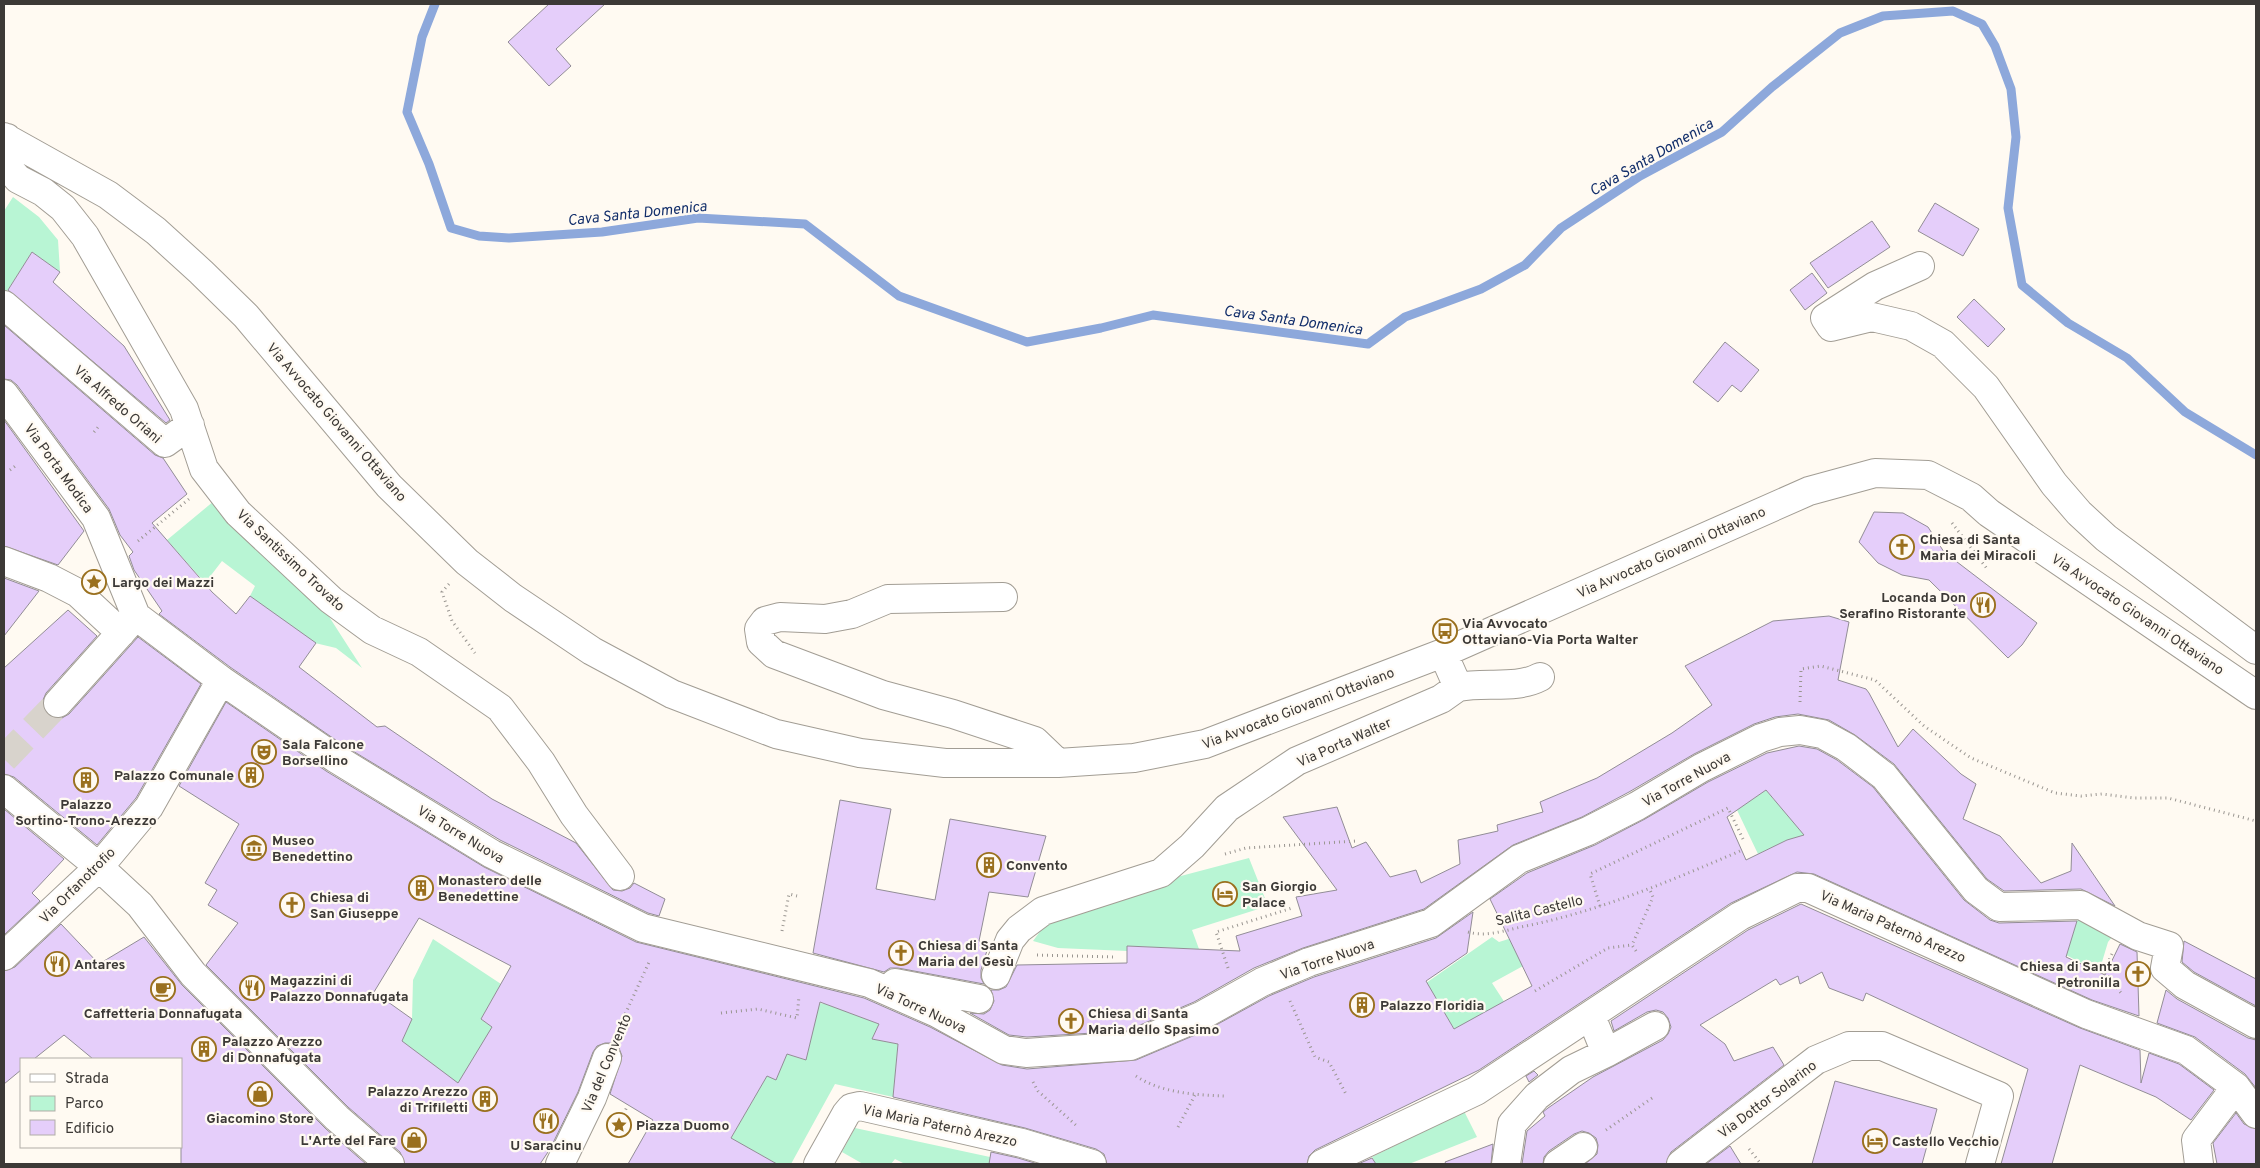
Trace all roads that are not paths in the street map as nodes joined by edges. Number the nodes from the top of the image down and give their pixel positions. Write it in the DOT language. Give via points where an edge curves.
graph roads {
  1 [pos="5,137"];
  2 [pos="1920,266"];
  3 [pos="4,305"];
  4 [pos="4,394"];
  5 [pos="190,425"];
  6 [pos="4,561"];
  7 [pos="1003,597"];
  8 [pos="129,624"];
  9 [pos="2256,650"];
  10 [pos="1443,653"];
  11 [pos="1540,677"];
  12 [pos="221,680"];
  13 [pos="1458,687"];
  14 [pos="2256,695"];
  15 [pos="58,703"];
  16 [pos="1058,763"];
  17 [pos="4,789"];
  18 [pos="99,867"];
  19 [pos="620,876"];
  20 [pos="4,956"];
  21 [pos="1000,963"];
  22 [pos="870,983"];
  23 [pos="979,999"];
  24 [pos="1591,1016"];
  25 [pos="2256,1024"];
  26 [pos="1655,1026"];
  27 [pos="1606,1054"];
  28 [pos="607,1058"];
  29 [pos="2236,1087"];
  30 [pos="2256,1114"];
  31 [pos="1583,1147"];
  32 [pos="390,1164"];
  33 [pos="560,1164"];
  34 [pos="818,1164"];
  35 [pos="1092,1164"];
  36 [pos="1322,1164"];
  37 [pos="1506,1164"];
  38 [pos="1558,1164"];
  39 [pos="1682,1164"];
  40 [pos="1980,1164"];
  41 [pos="2199,1164"];
  1 -- 5 [label="street, Via Santissimo Trovato" via="5,164 18,179 43,192 62,208 85,236 184,409"];
  1 -- 16 [label="street, Via Avvocato Giovanni Ottaviano" via="108,195 156,231 246,316 390,486 467,562 513,598 592,651 672,694 776,734 860,753 945,763"];
  2 -- 9 [label="street" via="1875,286 1825,318 1831,327 1872,317 1912,326 1943,344 1986,387 2054,484 2079,513 2106,538"];
  3 -- 5 [label="street, Via Alfredo Oriani" via="165,443"];
  4 -- 8 [label="street, Via Porta Modica" via="96,518"];
  5 -- 19 [label="street, Via Santissimo Trovato" via="204,469 238,513 275,549 331,600 372,630 419,652 500,708"];
  6 -- 8 [label="street, Via Torre Nuova" via="49,578"];
  7 -- 16 [label="street" via="888,599 852,614 765,621 759,630 761,642 774,654 883,694 1034,741"];
  8 -- 12 [label="street, Via Torre Nuova"];
  8 -- 15 [label="street"];
  10 -- 13 [label="street"];
  10 -- 14 [label="street, Via Avvocato Giovanni Ottaviano" via="1809,491 1875,473 1928,474 1971,497 1989,513"];
  10 -- 16 [label="street, Via Avvocato Giovanni Ottaviano" via="1205,744 1134,758"];
  11 -- 13 [label="street" via="1528,683"];
  12 -- 18 [label="street, Via Orfanotrofio" via="149,806"];
  12 -- 22 [label="street, Via Torre Nuova" via="335,758 492,854 643,928"];
  13 -- 21 [label="street, Via Porta Walter" via="1441,699 1297,761 1228,808 1161,873 1043,911 1019,929"];
  17 -- 18 [label="street"];
  18 -- 20 [label="street, Via Orfanotrofio"];
  18 -- 32 [label="street" via="140,905 194,974 337,1118"];
  22 -- 23 [label="street" via="889,982"];
  22 -- 25 [label="street, Via Torre Nuova" via="937,1013 1004,1050 1026,1053 1130,1046 1201,1016 1309,962 1431,923 1519,858 1597,827 1761,738 1800,730 1822,734 1846,747 1884,776 1976,890 1999,907 2081,905 2138,936 2169,946 2165,968 2186,985"];
  24 -- 27 [label="street"];
  24 -- 29 [label="street, Via Maria Paternò Arezzo" via="1740,916 1797,888 1808,888 2086,1014 2186,1050"];
  24 -- 36 [label="street, Via Maria Paternò Arezzo" via="1476,1091"];
  26 -- 27 [label="street"];
  27 -- 37 [label="street" via="1571,1070 1531,1103 1512,1124"];
  28 -- 33 [label="street, Via del Convento" via="592,1098"];
  29 -- 30 [label="street, Via Maria Paternò Arezzo"];
  29 -- 41 [label="street" via="2196,1140"];
  31 -- 38 [label="street"];
  34 -- 35 [label="street, Via Maria Paternò Arezzo" via="850,1108 860,1106 1022,1143"];
  39 -- 40 [label="street, Via Dottor Solarino" via="1816,1060 1849,1046 1882,1046 1999,1096"];
}
